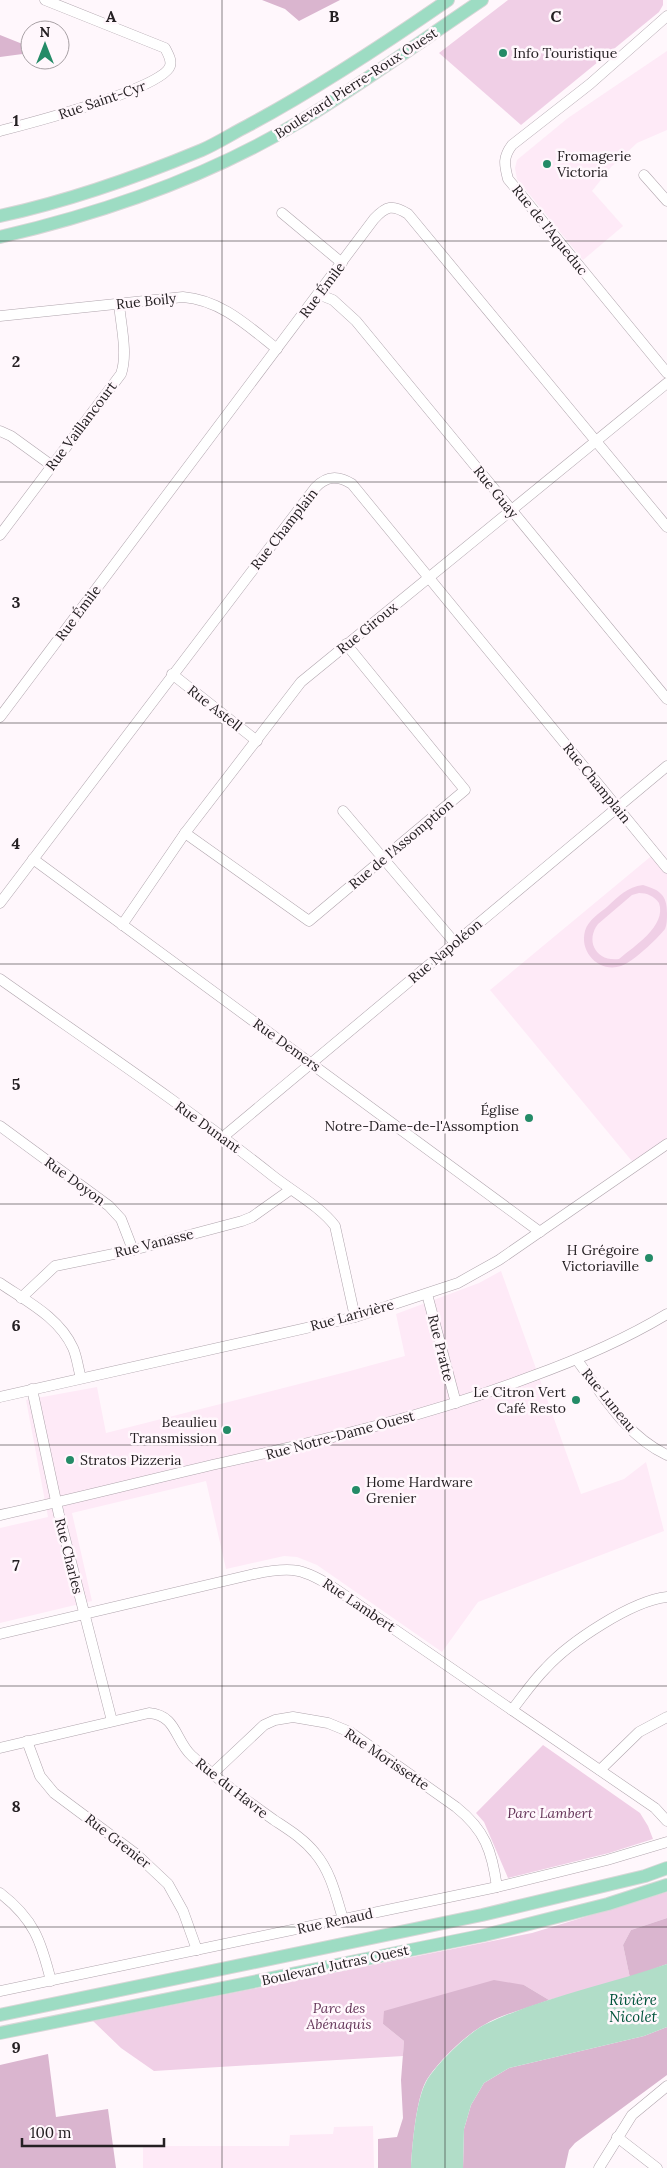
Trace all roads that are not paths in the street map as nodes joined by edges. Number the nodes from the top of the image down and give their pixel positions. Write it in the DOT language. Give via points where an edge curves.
graph roads {
  1 [pos="45,0"];
  2 [pos="448,0"];
  3 [pos="482,0"];
  4 [pos="667,16"];
  5 [pos="0,131"];
  6 [pos="644,176"];
  7 [pos="667,201"];
  8 [pos="282,213"];
  9 [pos="0,216"];
  10 [pos="0,237"];
  11 [pos="342,263"];
  12 [pos="318,294"];
  13 [pos="119,304"];
  14 [pos="0,316"];
  15 [pos="277,349"];
  16 [pos="667,373"];
  17 [pos="667,383"];
  18 [pos="0,431"];
  19 [pos="595,441"];
  20 [pos="51,465"];
  21 [pos="511,510"];
  22 [pos="667,527"];
  23 [pos="0,535"];
  24 [pos="429,578"];
  25 [pos="346,644"];
  26 [pos="172,674"];
  27 [pos="667,699"];
  28 [pos="0,717"];
  29 [pos="257,741"];
  30 [pos="667,766"];
  31 [pos="617,808"];
  32 [pos="343,811"];
  33 [pos="185,833"];
  34 [pos="384,858"];
  35 [pos="33,860"];
  36 [pos="667,868"];
  37 [pos="0,903"];
  38 [pos="122,924"];
  39 [pos="455,943"];
  40 [pos="0,979"];
  41 [pos="312,1063"];
  42 [pos="0,1126"];
  43 [pos="223,1137"];
  44 [pos="667,1144"];
  45 [pos="290,1190"];
  46 [pos="540,1232"];
  47 [pos="133,1250"];
  48 [pos="0,1283"];
  49 [pos="427,1294"];
  50 [pos="22,1298"];
  51 [pos="667,1314"];
  52 [pos="355,1317"];
  53 [pos="576,1360"];
  54 [pos="81,1378"];
  55 [pos="32,1390"];
  56 [pos="0,1397"];
  57 [pos="456,1403"];
  58 [pos="667,1455"];
  59 [pos="56,1501"];
  60 [pos="0,1515"];
  61 [pos="667,1598"];
  62 [pos="84,1614"];
  63 [pos="0,1634"];
  64 [pos="512,1710"];
  65 [pos="667,1717"];
  66 [pos="112,1722"];
  67 [pos="27,1742"];
  68 [pos="0,1748"];
  69 [pos="600,1770"];
  70 [pos="212,1774"];
  71 [pos="667,1821"];
  72 [pos="667,1842"];
  73 [pos="667,1868"];
  74 [pos="667,1885"];
  75 [pos="497,1886"];
  76 [pos="0,1893"];
  77 [pos="343,1919"];
  78 [pos="197,1950"];
  79 [pos="51,1982"];
  80 [pos="0,1991"];
  81 [pos="0,2015"];
  82 [pos="0,2033"];
  83 [pos="667,2086"];
  84 [pos="617,2137"];
  85 [pos="599,2168"];
  86 [pos="657,2168"];
  1 -- 5 [label="street, Rue Saint-Cyr" via="165,48 170,56 170,66 155,81 126,93"];
  2 -- 9 [label="main road, Boulevard Pierre-Roux Ouest" via="287,105 203,149 116,183 34,209"];
  3 -- 10 [label="main road, Boulevard Pierre-Roux Ouest" via="392,64 298,123 216,166 123,202"];
  4 -- 16 [label="street, Rue de l'Aqueduc" via="590,84 512,144 504,164 508,179"];
  6 -- 7 [label="street"];
  8 -- 11 [label="street"];
  11 -- 12 [label="street, Rue Émile"];
  11 -- 19 [label="street, Rue Émile" via="382,210 398,207 408,214"];
  12 -- 15 [label="street, Rue Émile"];
  12 -- 21 [label="street, Rue Guay" via="333,300 356,321"];
  13 -- 14 [label="street, Rue Boily"];
  13 -- 15 [label="street, Rue Boily" via="198,298 229,312"];
  13 -- 20 [label="street, Rue Vaillancourt" via="123,367"];
  15 -- 28 [label="street, Rue Émile"];
  17 -- 19 [label="street, Rue Giroux"];
  18 -- 20 [label="street"];
  19 -- 21 [label="street, Rue Giroux"];
  19 -- 22 [label="street, Rue Émile"];
  20 -- 23 [label="street, Rue Vaillancourt"];
  21 -- 24 [label="street, Rue Giroux"];
  21 -- 27 [label="street, Rue Guay"];
  24 -- 25 [label="street, Rue Giroux"];
  24 -- 26 [label="street, Rue Champlain" via="352,484 337,477 325,479"];
  24 -- 31 [label="street, Rue Champlain"];
  25 -- 29 [label="street, Rue Giroux" via="301,682"];
  25 -- 34 [label="street, Rue de l'Assomption" via="465,790"];
  26 -- 29 [label="street, Rue Astell"];
  26 -- 35 [label="street, Rue Champlain"];
  29 -- 33 [label="street, Rue Giroux"];
  30 -- 31 [label="street, Rue Napoléon"];
  31 -- 36 [label="street, Rue Champlain"];
  31 -- 39 [label="street, Rue Napoléon"];
  32 -- 34 [label="street"];
  33 -- 34 [label="street, Rue de l'Assomption" via="309,921"];
  33 -- 38 [label="street, Rue Giroux"];
  34 -- 39 [label="street"];
  35 -- 37 [label="street, Rue Champlain"];
  35 -- 38 [label="street, Rue Demers"];
  38 -- 41 [label="street, Rue Demers"];
  39 -- 41 [label="street, Rue Napoléon"];
  40 -- 43 [label="street, Rue Dunant"];
  41 -- 43 [label="street, Rue Napoléon"];
  41 -- 46 [label="street, Rue Demers"];
  42 -- 47 [label="street, Rue Doyon" via="109,1206 121,1219"];
  43 -- 45 [label="street, Rue Dunant"];
  44 -- 46 [label="street, Rue Larivière"];
  45 -- 47 [label="street, Rue Vanasse" via="242,1221"];
  45 -- 52 [label="street, Rue Dunant" via="335,1226"];
  46 -- 49 [label="street, Rue Larivière" via="482,1271"];
  47 -- 50 [label="street, Rue Vanasse" via="55,1266"];
  48 -- 50 [label="street"];
  49 -- 52 [label="street, Rue Larivière"];
  49 -- 57 [label="street, Rue Pratte"];
  50 -- 54 [label="street" via="59,1327 73,1347"];
  51 -- 53 [label="street, Rue Notre-Dame Ouest"];
  52 -- 54 [label="street, Rue Larivière"];
  53 -- 57 [label="street, Rue Notre-Dame Ouest"];
  53 -- 58 [label="street, Rue Luneau" via="629,1428 648,1445"];
  54 -- 55 [label="street, Rue Larivière"];
  55 -- 56 [label="street, Rue Larivière"];
  55 -- 59 [label="street, Rue Charles"];
  57 -- 59 [label="street, Rue Notre-Dame Ouest" via="402,1420 260,1455"];
  59 -- 60 [label="street, Rue Notre-Dame Ouest"];
  59 -- 62 [label="street, Rue Charles"];
  61 -- 64 [label="street" via="629,1610 569,1647 546,1668"];
  62 -- 63 [label="street, Rue Lambert"];
  62 -- 64 [label="street, Rue Lambert" via="254,1574 297,1569 323,1580"];
  62 -- 66 [label="street, Rue Charles"];
  64 -- 69 [label="street, Rue Lambert"];
  65 -- 69 [label="street" via="640,1732"];
  66 -- 67 [label="street, Rue du Havre"];
  66 -- 70 [label="street, Rue du Havre" via="149,1713 158,1714 170,1722 189,1753"];
  67 -- 68 [label="street, Rue du Havre"];
  67 -- 78 [label="street, Rue Grenier" via="40,1776 54,1793 136,1854 168,1884 183,1911"];
  69 -- 71 [label="street, Rue Lambert" via="655,1808"];
  70 -- 75 [label="street, Rue Morissette" via="255,1731 275,1720 294,1717 339,1727 473,1822 490,1849"];
  70 -- 77 [label="street, Rue du Havre" via="294,1832 311,1848 328,1870"];
  72 -- 75 [label="street, Rue Renaud"];
  73 -- 81 [label="main road, Boulevard Jutras Ouest" via="491,1913"];
  74 -- 82 [label="main road, Boulevard Jutras Ouest" via="486,1935"];
  75 -- 77 [label="street, Rue Renaud"];
  76 -- 79 [label="street" via="24,1914 32,1926 44,1953"];
  77 -- 78 [label="street, Rue Renaud"];
  78 -- 79 [label="street, Rue Renaud"];
  79 -- 80 [label="street, Rue Renaud"];
  83 -- 84 [label="street" via="632,2115"];
  84 -- 85 [label="street"];
  84 -- 86 [label="street"];
}
